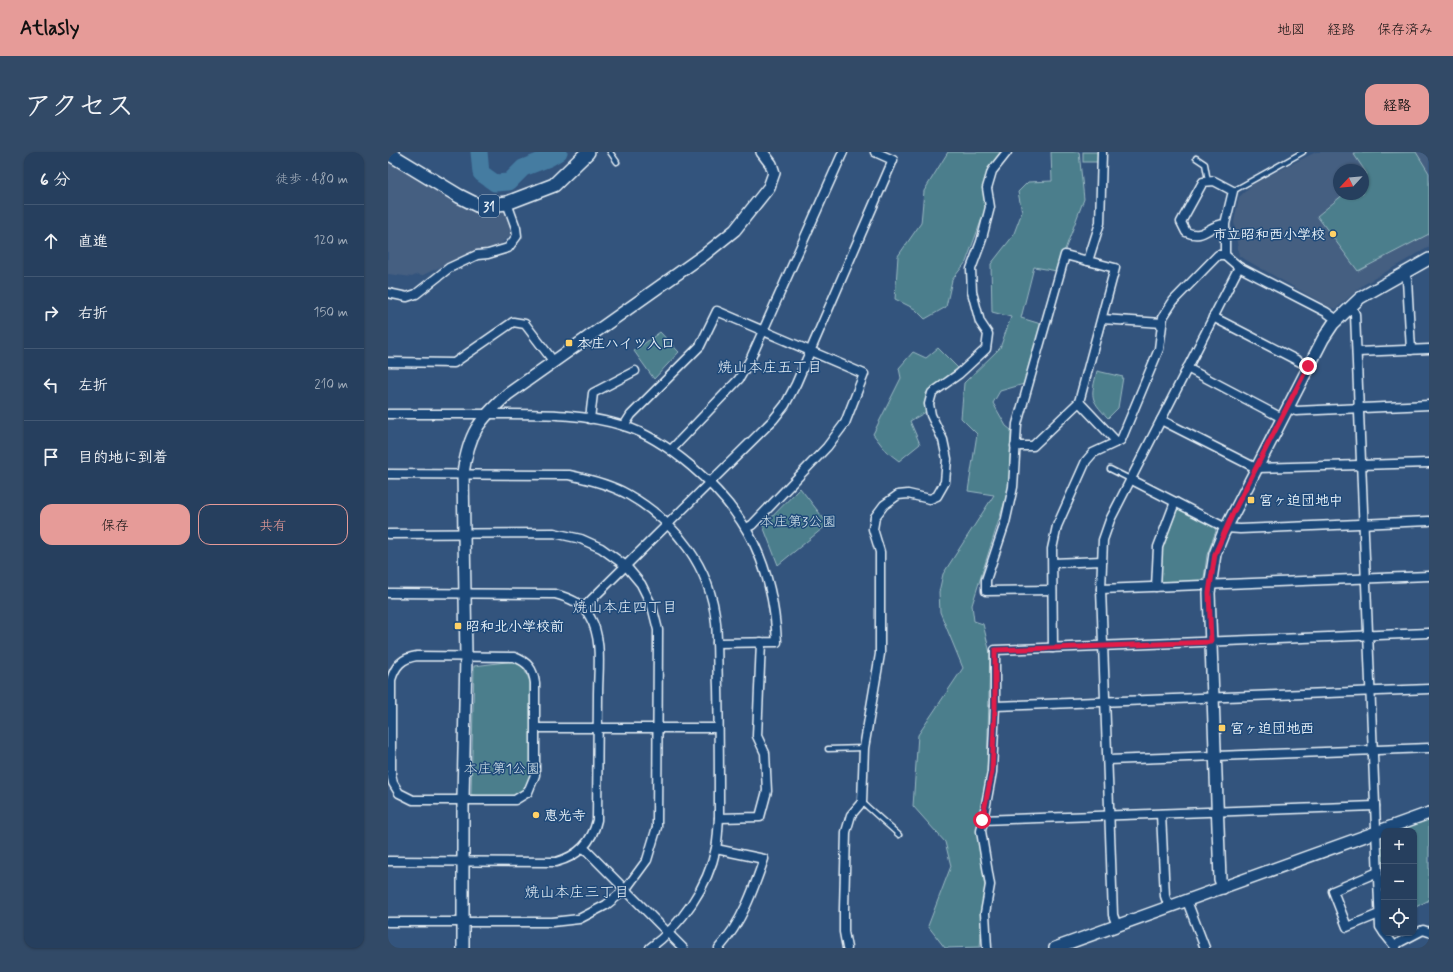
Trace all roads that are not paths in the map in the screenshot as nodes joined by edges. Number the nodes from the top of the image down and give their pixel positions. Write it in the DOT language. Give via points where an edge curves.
graph roads {
  1 [pos="588,152"];
  2 [pos="610,152"];
  3 [pos="762,152"];
  4 [pos="843,152"];
  5 [pos="875,152"];
  6 [pos="1007,152"];
  7 [pos="1102,152"];
  8 [pos="1302,152"];
  9 [pos="394,154"];
  10 [pos="1196,158"];
  11 [pos="617,162"];
  12 [pos="1208,181"];
  13 [pos="1233,191"];
  14 [pos="507,203"];
  15 [pos="1226,224"];
  16 [pos="1225,255"];
  17 [pos="1429,259"];
  18 [pos="1088,261"];
  19 [pos="1239,267"];
  20 [pos="1404,272"];
  21 [pos="388,293"];
  22 [pos="1350,306"];
  23 [pos="1213,318"];
  24 [pos="1102,319"];
  25 [pos="1337,320"];
  26 [pos="1162,323"];
  27 [pos="763,331"];
  28 [pos="1429,349"];
  29 [pos="1411,350"];
  30 [pos="811,351"];
  31 [pos="1357,352"];
  32 [pos="388,362"];
  33 [pos="554,362"];
  34 [pos="1308,366"];
  35 [pos="1187,368"];
  36 [pos="635,371"];
  37 [pos="1079,402"];
  38 [pos="1429,406"];
  39 [pos="1287,407"];
  40 [pos="1359,409"];
  41 [pos="388,414"];
  42 [pos="486,414"];
  43 [pos="1282,418"];
  44 [pos="590,419"];
  45 [pos="1161,420"];
  46 [pos="624,426"];
  47 [pos="1117,442"];
  48 [pos="1015,446"];
  49 [pos="671,450"];
  50 [pos="1429,463"];
  51 [pos="1362,466"];
  52 [pos="1256,468"];
  53 [pos="1110,469"];
  54 [pos="463,473"];
  55 [pos="388,474"];
  56 [pos="1130,479"];
  57 [pos="710,482"];
  58 [pos="1175,502"];
  59 [pos="1429,521"];
  60 [pos="669,524"];
  61 [pos="1364,524"];
  62 [pos="746,528"];
  63 [pos="1226,528"];
  64 [pos="388,534"];
  65 [pos="463,534"];
  66 [pos="1102,561"];
  67 [pos="1053,563"];
  68 [pos="626,566"];
  69 [pos="1429,576"];
  70 [pos="1366,578"];
  71 [pos="1210,584"];
  72 [pos="1156,586"];
  73 [pos="1102,589"];
  74 [pos="1052,590"];
  75 [pos="388,593"];
  76 [pos="464,594"];
  77 [pos="584,607"];
  78 [pos="1429,634"];
  79 [pos="1369,636"];
  80 [pos="761,642"];
  81 [pos="1211,642"];
  82 [pos="717,643"];
  83 [pos="1104,646"];
  84 [pos="1053,648"];
  85 [pos="466,656"];
  86 [pos="1429,689"];
  87 [pos="1371,692"];
  88 [pos="1213,698"];
  89 [pos="1106,702"];
  90 [pos="995,706"];
  91 [pos="390,727"];
  92 [pos="536,728"];
  93 [pos="598,728"];
  94 [pos="718,728"];
  95 [pos="658,729"];
  96 [pos="864,748"];
  97 [pos="1429,748"];
  98 [pos="828,749"];
  99 [pos="1373,750"];
  100 [pos="1215,756"];
  101 [pos="1108,760"];
  102 [pos="463,799"];
  103 [pos="862,802"];
  104 [pos="1375,806"];
  105 [pos="1218,812"];
  106 [pos="1429,813"];
  107 [pos="1161,814"];
  108 [pos="1110,816"];
  109 [pos="719,818"];
  110 [pos="982,820"];
  111 [pos="1376,832"];
  112 [pos="899,835"];
  113 [pos="584,848"];
  114 [pos="716,849"];
  115 [pos="388,861"];
  116 [pos="463,862"];
  117 [pos="1378,872"];
  118 [pos="1223,888"];
  119 [pos="625,890"];
  120 [pos="1187,901"];
  121 [pos="1169,907"];
  122 [pos="1379,914"];
  123 [pos="463,921"];
  124 [pos="388,922"];
  125 [pos="1117,926"];
  126 [pos="1381,928"];
  127 [pos="668,932"];
  128 [pos="1429,932"];
  129 [pos="1386,936"];
  130 [pos="1395,947"];
  131 [pos="463,948"];
  132 [pos="650,948"];
  133 [pos="684,948"];
  134 [pos="719,948"];
  135 [pos="847,948"];
  136 [pos="987,948"];
  137 [pos="1058,948"];
  138 [pos="1204,948"];
  1 -- 14 [label="main road, 31" via="554,185"];
  2 -- 11 [label="lane"];
  3 -- 33 [label="street" via="774,173 769,187 735,230 704,256"];
  4 -- 27 [label="street"];
  5 -- 30 [label="street" via="893,160"];
  6 -- 96 [label="street" via="992,171 987,188 990,207 971,268 972,292 980,322 988,334 986,349 959,374 932,393 929,404 947,458 945,482 937,496 930,499 908,494 898,495 884,505 875,516 873,529 880,552 880,654"];
  7 -- 18 [label="street" via="1100,223"];
  8 -- 13 [label="lane"];
  9 -- 14 [label="main road, 31" via="479,206"];
  10 -- 12 [label="lane" via="1205,164"];
  12 -- 13 [label="street" via="1214,181"];
  12 -- 15 [label="street" via="1203,182 1181,222 1186,232 1194,236 1217,224"];
  13 -- 15 [label="street"];
  14 -- 21 [label="street" via="517,236 508,248 477,255 450,268 428,286 407,297"];
  15 -- 16 [label="street"];
  16 -- 19 [label="street"];
  16 -- 26 [label="street" via="1218,255 1174,300 1163,316"];
  17 -- 20 [label="street"];
  18 -- 24 [label="street" via="1115,268"];
  18 -- 48 [label="street" via="1065,255 1017,424"];
  19 -- 23 [label="street"];
  19 -- 25 [label="street"];
  20 -- 22 [label="street"];
  20 -- 29 [label="street" via="1407,280"];
  22 -- 25 [label="street"];
  22 -- 31 [label="street" via="1355,314"];
  23 -- 34 [label="street"];
  23 -- 35 [label="street"];
  24 -- 26 [label="street"];
  24 -- 37 [label="street"];
  25 -- 34 [label="street"];
  26 -- 47 [label="street" via="1159,349 1121,440"];
  27 -- 30 [label="street"];
  27 -- 46 [label="street" via="717,311 700,346 631,415"];
  27 -- 49 [label="street" via="739,379"];
  28 -- 29 [label="street"];
  29 -- 31 [label="street"];
  30 -- 57 [label="street" via="785,405"];
  30 -- 62 [label="street" via="864,374 845,423 828,447 752,525"];
  31 -- 40 [label="street"];
  32 -- 33 [label="street" via="454,363 513,322 525,324"];
  33 -- 42 [label="street" via="508,394"];
  34 -- 39 [label="street"];
  35 -- 43 [label="street"];
  35 -- 45 [label="street"];
  36 -- 44 [label="street" via="593,393"];
  37 -- 47 [label="street"];
  37 -- 48 [label="street" via="1033,446"];
  38 -- 40 [label="street"];
  39 -- 40 [label="street" via="1296,412"];
  39 -- 43 [label="street"];
  40 -- 51 [label="street"];
  41 -- 42 [label="street"];
  42 -- 44 [label="street" via="559,414"];
  42 -- 54 [label="street" via="473,433 466,450"];
  43 -- 52 [label="street"];
  44 -- 46 [label="street"];
  45 -- 52 [label="street"];
  45 -- 56 [label="street"];
  46 -- 49 [label="street"];
  47 -- 67 [label="street" via="1093,453 1086,461 1057,526 1052,549"];
  48 -- 74 [label="street" via="1013,487 1005,523 986,580 986,591"];
  49 -- 57 [label="street"];
  50 -- 51 [label="street"];
  51 -- 52 [label="street"];
  51 -- 61 [label="street"];
  52 -- 63 [label="street"];
  53 -- 56 [label="lane"];
  54 -- 55 [label="street"];
  54 -- 60 [label="street" via="569,475 590,480 626,493"];
  54 -- 65 [label="street"];
  56 -- 58 [label="street"];
  56 -- 66 [label="street" via="1103,540"];
  57 -- 60 [label="street"];
  57 -- 62 [label="street" via="733,508"];
  58 -- 63 [label="street"];
  58 -- 72 [label="street" via="1158,547"];
  59 -- 61 [label="street"];
  60 -- 68 [label="street"];
  60 -- 82 [label="street" via="699,565 709,589 716,622"];
  61 -- 63 [label="street"];
  61 -- 70 [label="street"];
  62 -- 80 [label="street" via="766,572 775,610 777,642"];
  63 -- 71 [label="street" via="1215,554"];
  64 -- 65 [label="street"];
  65 -- 68 [label="street" via="554,533 581,539 601,548"];
  65 -- 76 [label="street"];
  66 -- 67 [label="street"];
  66 -- 73 [label="street"];
  67 -- 74 [label="street"];
  68 -- 77 [label="street"];
  68 -- 95 [label="street" via="644,589 652,606 658,630"];
  69 -- 70 [label="street"];
  70 -- 71 [label="street"];
  70 -- 79 [label="street"];
  71 -- 72 [label="street"];
  71 -- 81 [label="street"];
  72 -- 73 [label="street"];
  73 -- 83 [label="street"];
  74 -- 84 [label="street"];
  75 -- 76 [label="street"];
  76 -- 77 [label="street" via="555,594"];
  76 -- 85 [label="street"];
  77 -- 93 [label="street" via="594,626 598,642"];
  78 -- 79 [label="street"];
  79 -- 81 [label="street"];
  79 -- 87 [label="street"];
  80 -- 82 [label="street"];
  80 -- 109 [label="street" via="757,736 765,753 767,791 760,817"];
  81 -- 83 [label="street"];
  81 -- 88 [label="street"];
  82 -- 94 [label="street"];
  83 -- 84 [label="street"];
  83 -- 89 [label="street"];
  84 -- 90 [label="street" via="995,650"];
  85 -- 91 [label="street" via="416,656 408,657 400,663 391,680"];
  85 -- 92 [label="street" via="514,657 527,663 536,683"];
  85 -- 102 [label="street"];
  86 -- 87 [label="street"];
  87 -- 88 [label="street"];
  87 -- 99 [label="street"];
  88 -- 89 [label="street"];
  88 -- 100 [label="street"];
  89 -- 90 [label="street"];
  89 -- 101 [label="street"];
  90 -- 110 [label="street" via="992,772"];
  91 -- 102 [label="street" via="391,774 399,793 413,800"];
  92 -- 93 [label="street"];
  92 -- 102 [label="street" via="535,775 528,792 515,800"];
  93 -- 95 [label="street"];
  93 -- 113 [label="street" via="597,820"];
  94 -- 95 [label="street"];
  94 -- 109 [label="street"];
  95 -- 119 [label="street" via="657,827 647,860"];
  96 -- 98 [label="lane"];
  96 -- 103 [label="street"];
  97 -- 99 [label="street"];
  99 -- 100 [label="street"];
  99 -- 104 [label="street"];
  100 -- 101 [label="street"];
  100 -- 105 [label="street"];
  101 -- 108 [label="street"];
  102 -- 116 [label="street"];
  103 -- 112 [label="lane"];
  103 -- 135 [label="street" via="851,815 846,832 844,932"];
  104 -- 105 [label="street"];
  104 -- 111 [label="street"];
  105 -- 107 [label="street"];
  105 -- 118 [label="street" via="1220,879"];
  106 -- 111 [label="street"];
  107 -- 108 [label="street"];
  107 -- 121 [label="street" via="1164,896"];
  108 -- 110 [label="street"];
  108 -- 125 [label="street" via="1113,915"];
  109 -- 114 [label="street"];
  110 -- 136 [label="street" via="990,885 985,913"];
  111 -- 117 [label="street"];
  111 -- 118 [label="street"];
  113 -- 116 [label="street" via="569,858 556,862"];
  113 -- 119 [label="street"];
  114 -- 127 [label="street" via="703,885 688,909"];
  114 -- 134 [label="street" via="764,859 752,895 730,936"];
  115 -- 116 [label="street"];
  116 -- 123 [label="street"];
  117 -- 122 [label="street"];
  117 -- 122 [label="street" via="1333,891 1346,927"];
  118 -- 120 [label="street"];
  119 -- 123 [label="street" via="606,905 579,919 552,922"];
  119 -- 127 [label="street"];
  120 -- 121 [label="street"];
  120 -- 138 [label="street"];
  121 -- 125 [label="street"];
  122 -- 126 [label="street"];
  123 -- 124 [label="street"];
  123 -- 131 [label="street"];
  125 -- 137 [label="street"];
  127 -- 132 [label="street"];
  127 -- 133 [label="street"];
  128 -- 130 [label="street" via="1423,930"];
  129 -- 130 [label="street"];
}
